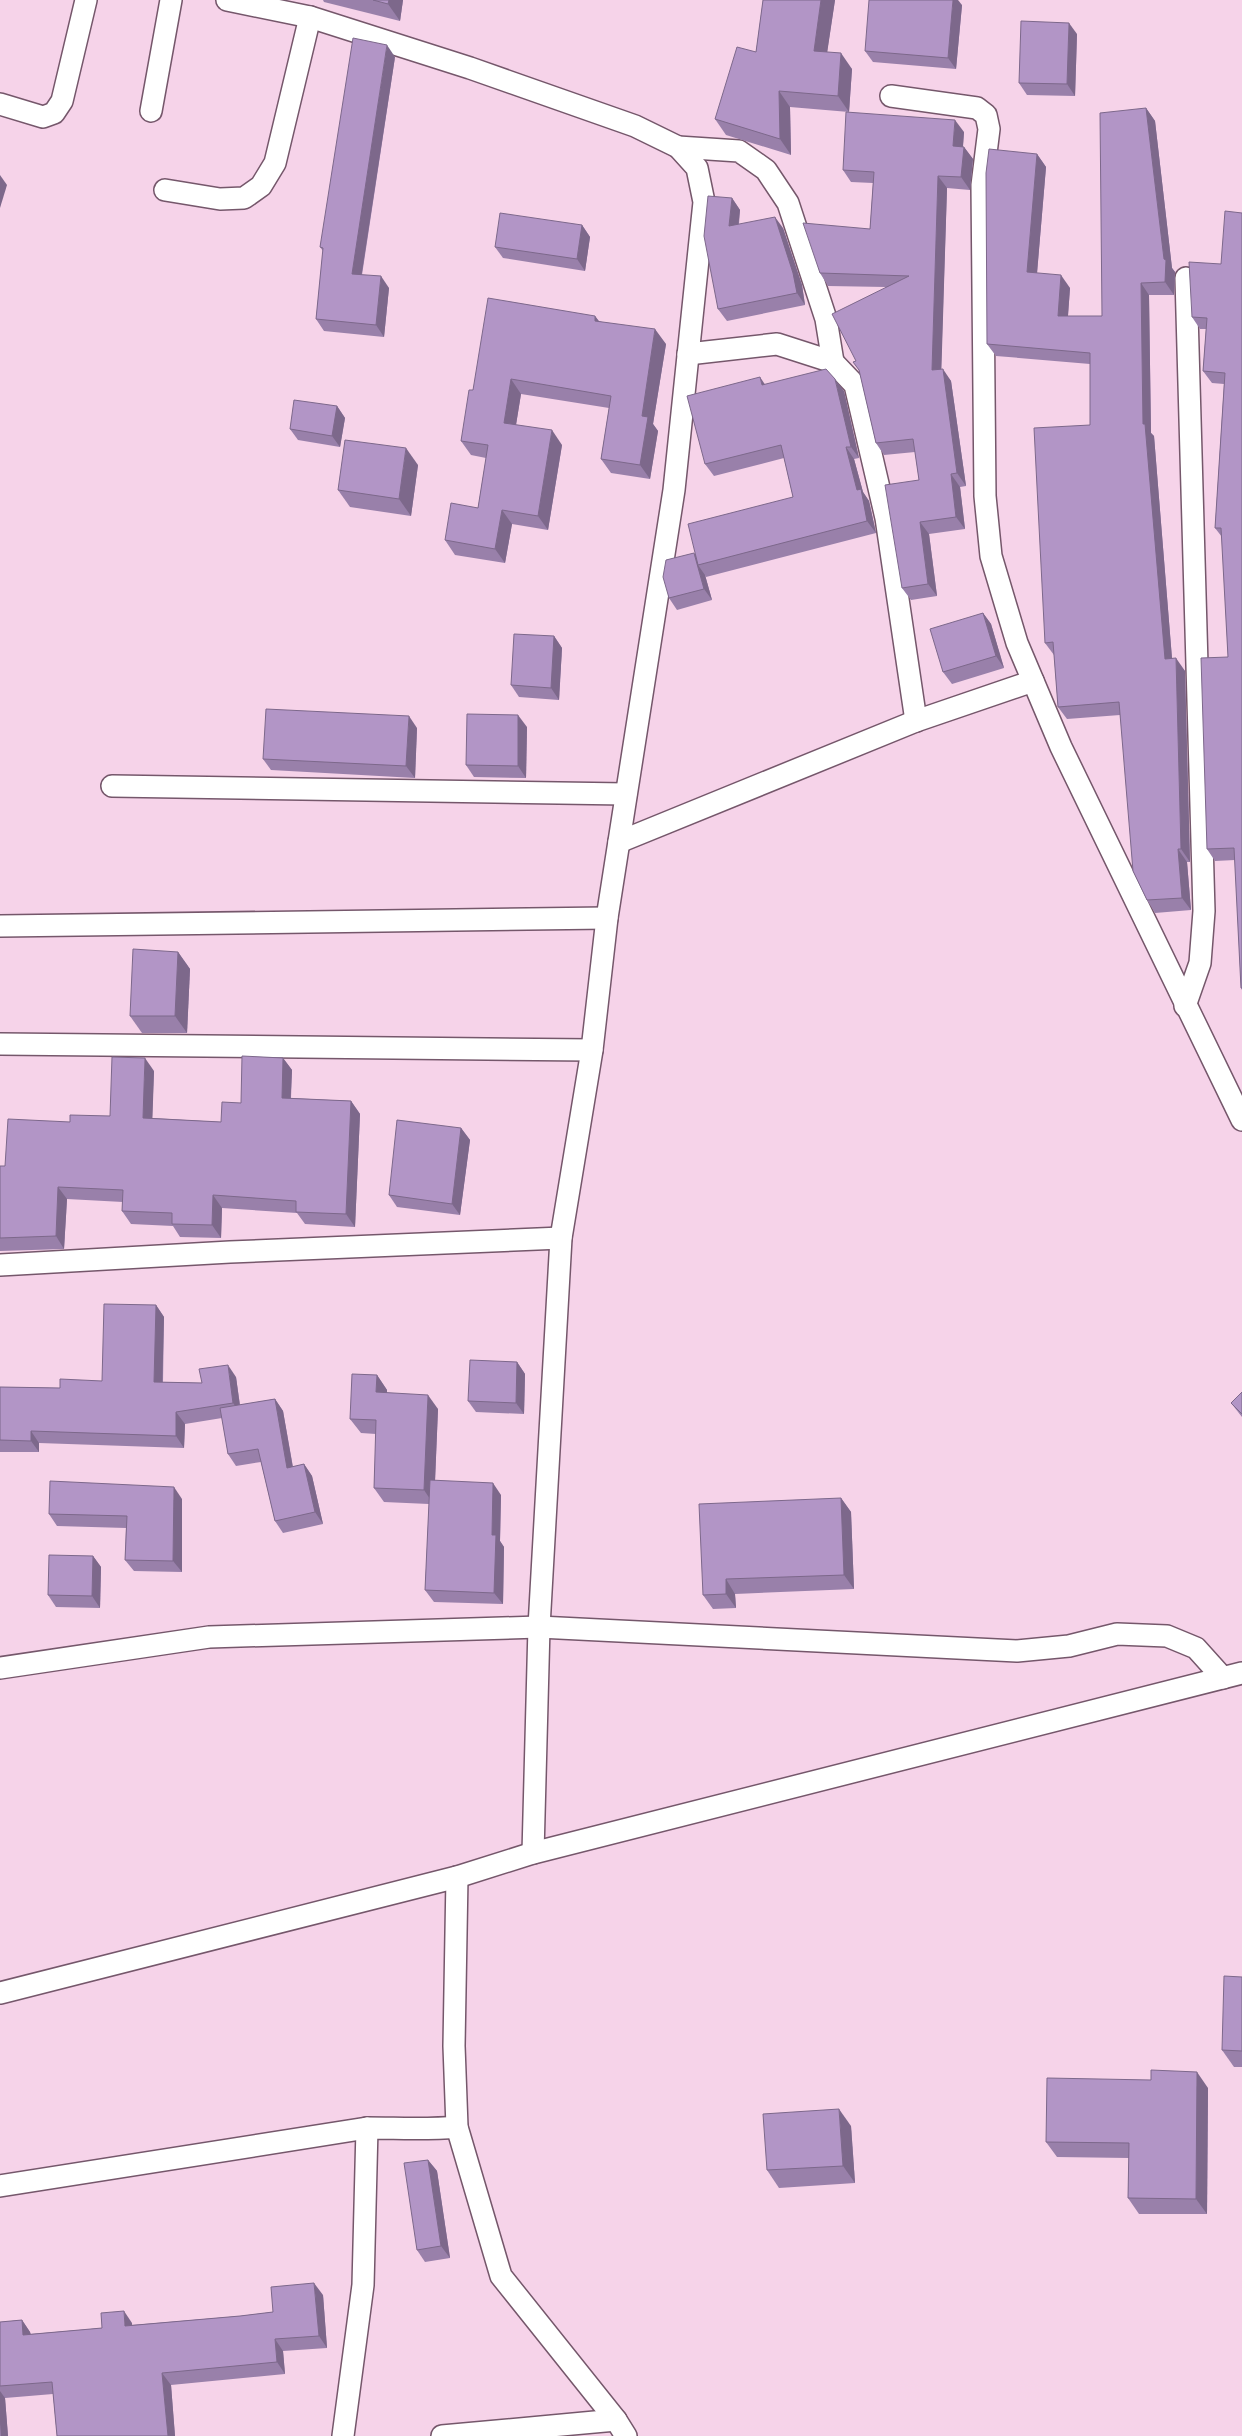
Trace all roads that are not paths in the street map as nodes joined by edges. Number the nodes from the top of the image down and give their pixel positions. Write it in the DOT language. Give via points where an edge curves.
graph roads {
  1 [pos="86,0"];
  2 [pos="171,0"];
  3 [pos="227,0"];
  4 [pos="310,17"];
  5 [pos="891,96"];
  6 [pos="0,104"];
  7 [pos="151,111"];
  8 [pos="678,147"];
  9 [pos="165,190"];
  10 [pos="1186,278"];
  11 [pos="688,354"];
  12 [pos="833,362"];
  13 [pos="1033,681"];
  14 [pos="916,721"];
  15 [pos="112,786"];
  16 [pos="626,794"];
  17 [pos="619,842"];
  18 [pos="607,918"];
  19 [pos="0,926"];
  20 [pos="1186,1006"];
  21 [pos="0,1044"];
  22 [pos="592,1050"];
  23 [pos="1242,1120"];
  24 [pos="561,1238"];
  25 [pos="0,1265"];
  26 [pos="539,1627"];
  27 [pos="0,1668"];
  28 [pos="1232,1675"];
  29 [pos="533,1853"];
  30 [pos="458,1877"];
  31 [pos="0,1993"];
  32 [pos="457,2127"];
  33 [pos="367,2128"];
  34 [pos="0,2186"];
  35 [pos="621,2428"];
  36 [pos="343,2436"];
  37 [pos="442,2436"];
  1 -- 6 [label="street" via="62,101 54,113 43,117"];
  2 -- 7 [label="street"];
  3 -- 4 [label="street"];
  4 -- 8 [label="street" via="506,80 635,126"];
  4 -- 9 [label="street" via="275,163 261,186 244,198 220,200"];
  5 -- 13 [label="street" via="977,108 986,115 988,128 982,185 985,496 991,556 1017,643"];
  8 -- 11 [label="street" via="697,168 704,202"];
  8 -- 12 [label="street" via="739,151 766,170 788,203 826,319"];
  10 -- 20 [label="street" via="1204,911 1200,963"];
  11 -- 12 [label="street" via="777,344"];
  11 -- 16 [label="street" via="674,490"];
  12 -- 14 [label="street" via="856,385 884,508"];
  13 -- 14 [label="street"];
  13 -- 20 [label="street" via="1061,747"];
  14 -- 17 [label="street"];
  15 -- 16 [label="street"];
  16 -- 17 [label="street"];
  17 -- 18 [label="street"];
  18 -- 19 [label="street"];
  18 -- 22 [label="street"];
  20 -- 23 [label="street"];
  21 -- 22 [label="street"];
  22 -- 24 [label="street"];
  24 -- 25 [label="street"];
  24 -- 26 [label="street"];
  26 -- 27 [label="street" via="208,1637"];
  26 -- 28 [label="street" via="1017,1651 1068,1646 1116,1634 1167,1636 1196,1648"];
  26 -- 29 [label="street"];
  28 -- 29 [label="street"];
  29 -- 30 [label="street"];
  30 -- 31 [label="street"];
  30 -- 32 [label="street" via="454,2046"];
  32 -- 33 [label="street" via="425,2131"];
  32 -- 35 [label="street" via="501,2276"];
  33 -- 34 [label="street"];
  33 -- 36 [label="street" via="363,2286"];
  35 -- 37 [label="street"];
}
